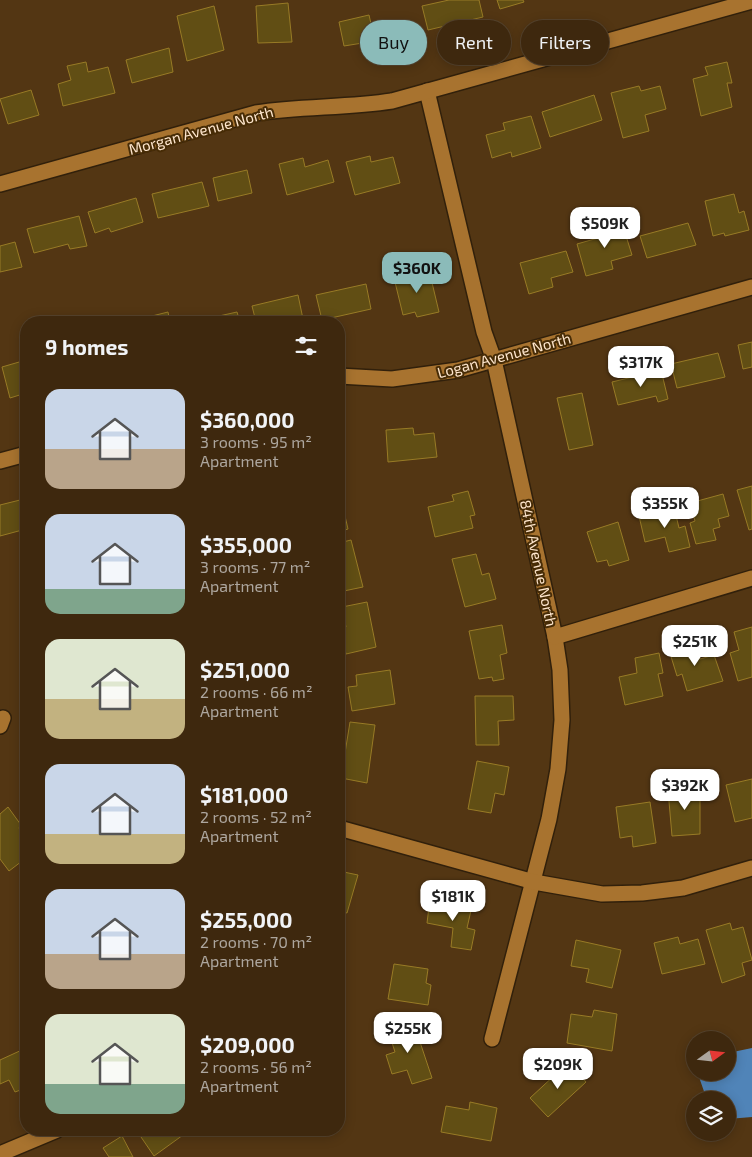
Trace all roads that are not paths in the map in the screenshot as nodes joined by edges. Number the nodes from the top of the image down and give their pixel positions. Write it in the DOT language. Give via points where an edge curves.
graph roads {
  1 [pos="752,1"];
  2 [pos="427,91"];
  3 [pos="0,184"];
  4 [pos="752,287"];
  5 [pos="494,360"];
  6 [pos="345,376"];
  7 [pos="20,456"];
  8 [pos="0,461"];
  9 [pos="752,578"];
  10 [pos="555,637"];
  11 [pos="345,830"];
  12 [pos="752,868"];
  13 [pos="534,882"];
  14 [pos="492,1039"];
  15 [pos="45,1136"];
  16 [pos="0,1154"];
  1 -- 2 [label="street, Morgan Avenue North"];
  2 -- 3 [label="street, Morgan Avenue North" via="357,107 288,108 256,113"];
  2 -- 5 [label="street, 84th Avenue North" via="484,332"];
  4 -- 5 [label="street, Logan Avenue North"];
  5 -- 6 [label="street, Logan Avenue North" via="458,370 392,379"];
  5 -- 10 [label="street, 84th Avenue North"];
  7 -- 8 [label="street"];
  9 -- 10 [label="street"];
  10 -- 13 [label="street, 84th Avenue North" via="562,720 556,777"];
  11 -- 13 [label="street"];
  12 -- 13 [label="street" via="682,888 642,894 602,894"];
  13 -- 14 [label="street, 84th Avenue North"];
  15 -- 16 [label="street"];
}
